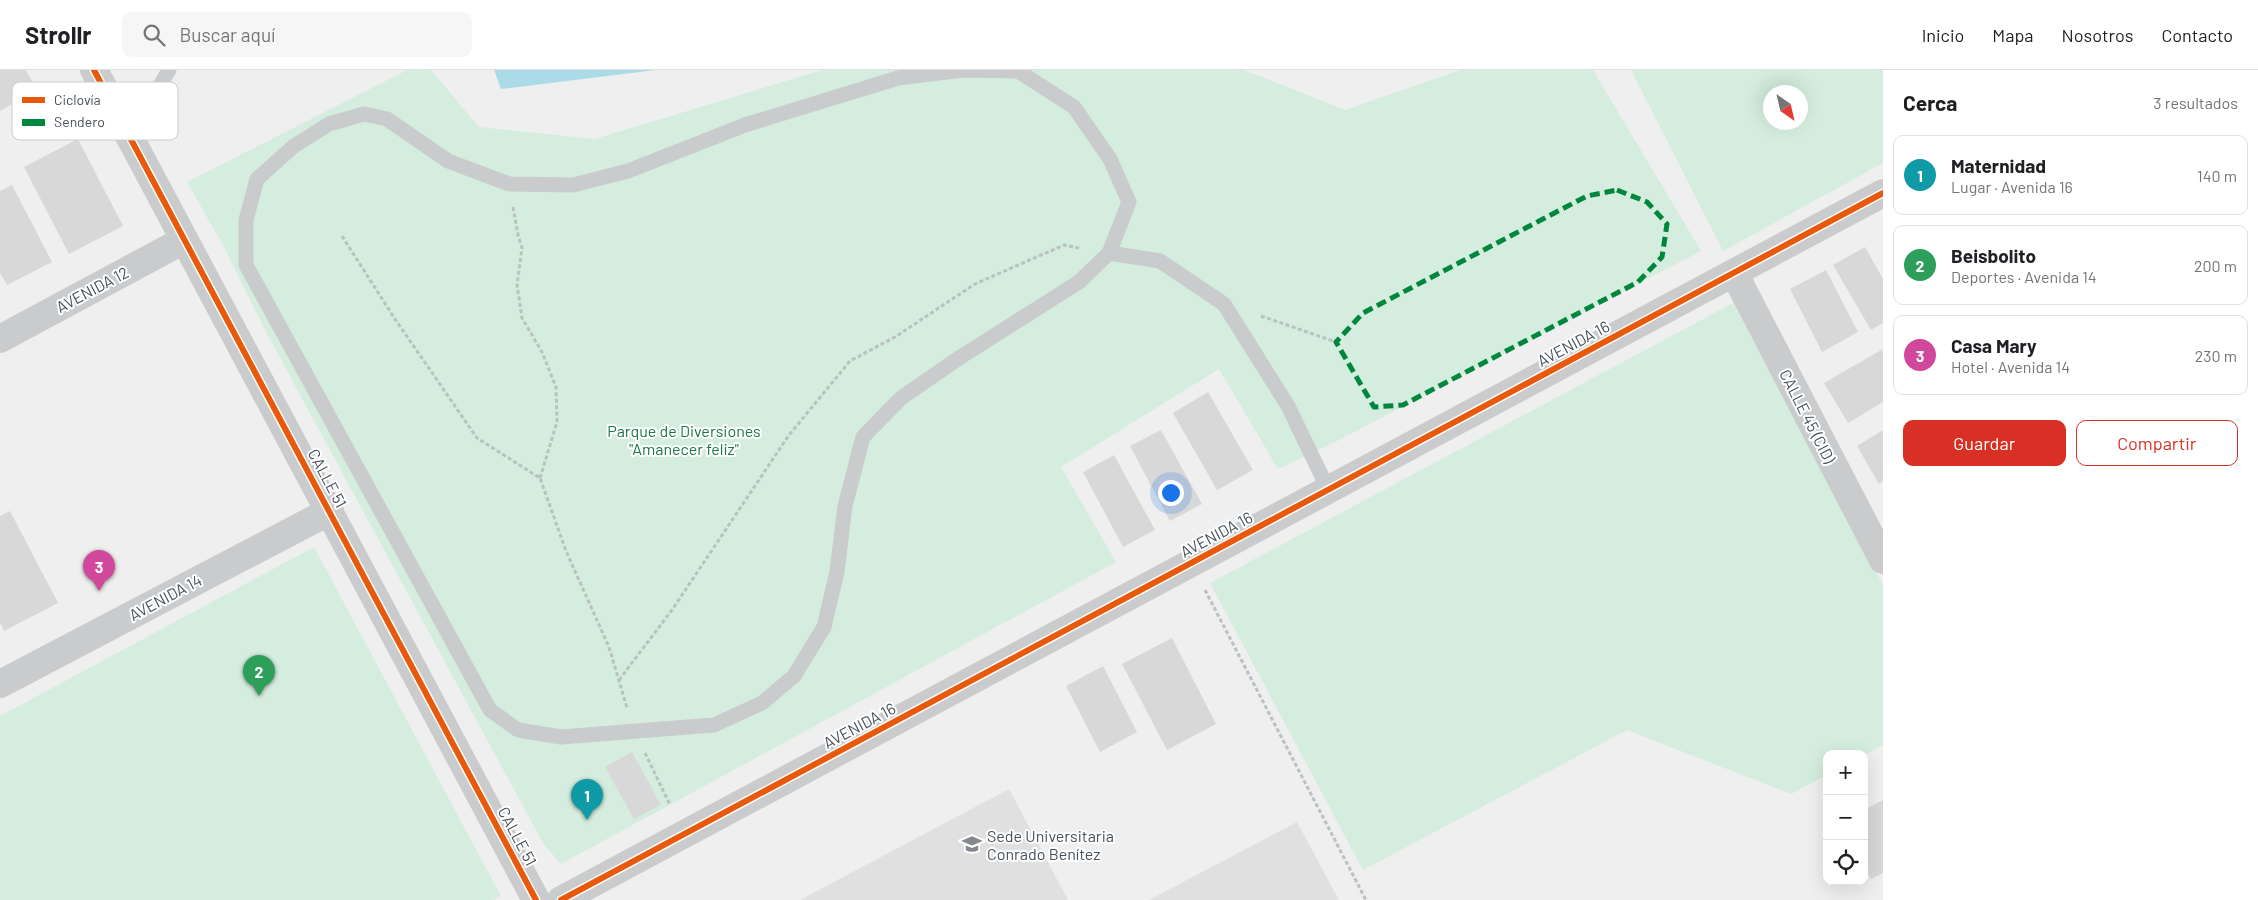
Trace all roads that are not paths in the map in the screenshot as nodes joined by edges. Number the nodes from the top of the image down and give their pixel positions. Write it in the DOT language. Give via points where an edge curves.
graph roads {
  1 [pos="94,70"];
  2 [pos="169,70"];
  3 [pos="100,82"];
  4 [pos="162,82"];
  5 [pos="132,140"];
  6 [pos="1883,193"];
  7 [pos="184,240"];
  8 [pos="1110,253"];
  9 [pos="1734,273"];
  10 [pos="0,339"];
  11 [pos="1328,489"];
  12 [pos="330,511"];
  13 [pos="1883,560"];
  14 [pos="0,684"];
  15 [pos="536,900"];
  16 [pos="561,900"];
  1 -- 3 [label="street, CALLE 51"];
  2 -- 4 [label="lane"];
  5 -- 7 [label="street, CALLE 51"];
  6 -- 9 [label="street, AVENIDA 16"];
  7 -- 10 [label="street, AVENIDA 12"];
  7 -- 12 [label="street, CALLE 51"];
  8 -- 8 [label="lane" via="1129,202 1110,159 1074,107 1018,71 962,70 898,78 745,125 628,171 573,185 509,184 448,161 386,119 364,114 329,124 294,146 257,179 246,220 246,265 490,710 518,730 561,737 714,725 762,703 794,676 824,627 837,572 845,506 863,437 901,398 1079,282"];
  8 -- 11 [label="lane" via="1160,261 1224,304 1288,406"];
  9 -- 11 [label="street, AVENIDA 16"];
  9 -- 13 [label="street, CALLE 45 (CID)"];
  11 -- 16 [label="street, AVENIDA 16"];
  12 -- 14 [label="street, AVENIDA 14"];
  12 -- 15 [label="street, CALLE 51"];
}
